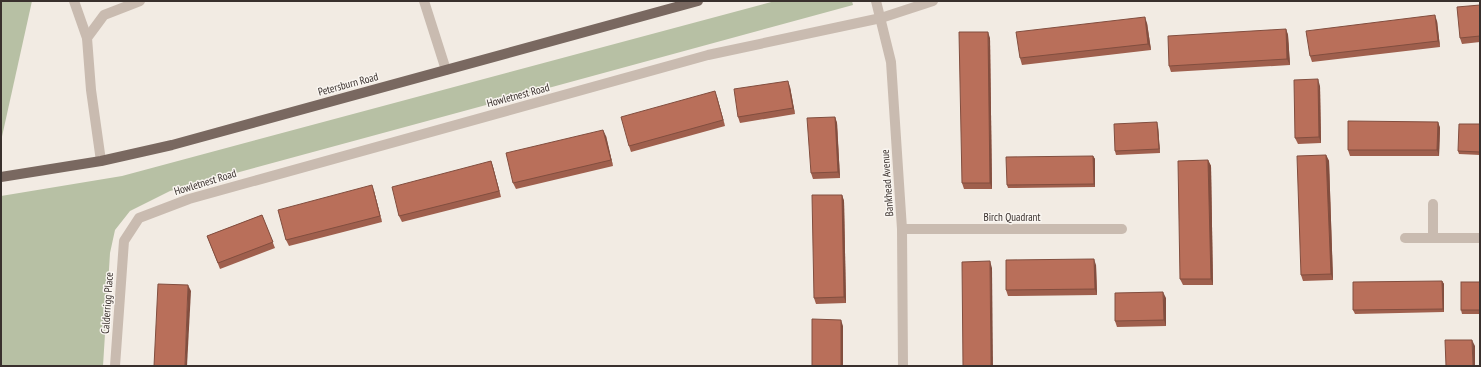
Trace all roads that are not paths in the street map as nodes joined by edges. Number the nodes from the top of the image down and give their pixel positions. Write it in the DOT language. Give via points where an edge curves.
graph roads {
  1 [pos="74,1"];
  2 [pos="140,1"];
  3 [pos="424,1"];
  4 [pos="698,1"];
  5 [pos="876,1"];
  6 [pos="933,1"];
  7 [pos="881,18"];
  8 [pos="87,38"];
  9 [pos="446,70"];
  10 [pos="101,161"];
  11 [pos="1,176"];
  12 [pos="1433,204"];
  13 [pos="902,229"];
  14 [pos="1122,229"];
  15 [pos="1405,238"];
  16 [pos="1433,238"];
  17 [pos="1480,238"];
  18 [pos="124,241"];
  19 [pos="115,366"];
  20 [pos="903,366"];
  1 -- 8 [label="street"];
  2 -- 8 [label="street" via="104,15"];
  3 -- 9 [label="street"];
  4 -- 9 [label="main road, Petersburn Road"];
  5 -- 7 [label="street, Bankhead Avenue"];
  6 -- 7 [label="street, Howletnest Road"];
  7 -- 13 [label="street, Bankhead Avenue" via="891,62"];
  7 -- 18 [label="street, Howletnest Road" via="708,55 189,198 139,218"];
  8 -- 10 [label="street"];
  9 -- 10 [label="main road, Petersburn Road" via="172,145"];
  10 -- 11 [label="main road, Petersburn Road"];
  12 -- 16 [label="street"];
  13 -- 14 [label="street, Birch Quadrant"];
  13 -- 20 [label="street, Bankhead Avenue"];
  15 -- 16 [label="street"];
  16 -- 17 [label="street"];
  18 -- 19 [label="street, Calderrigg Place"];
}
